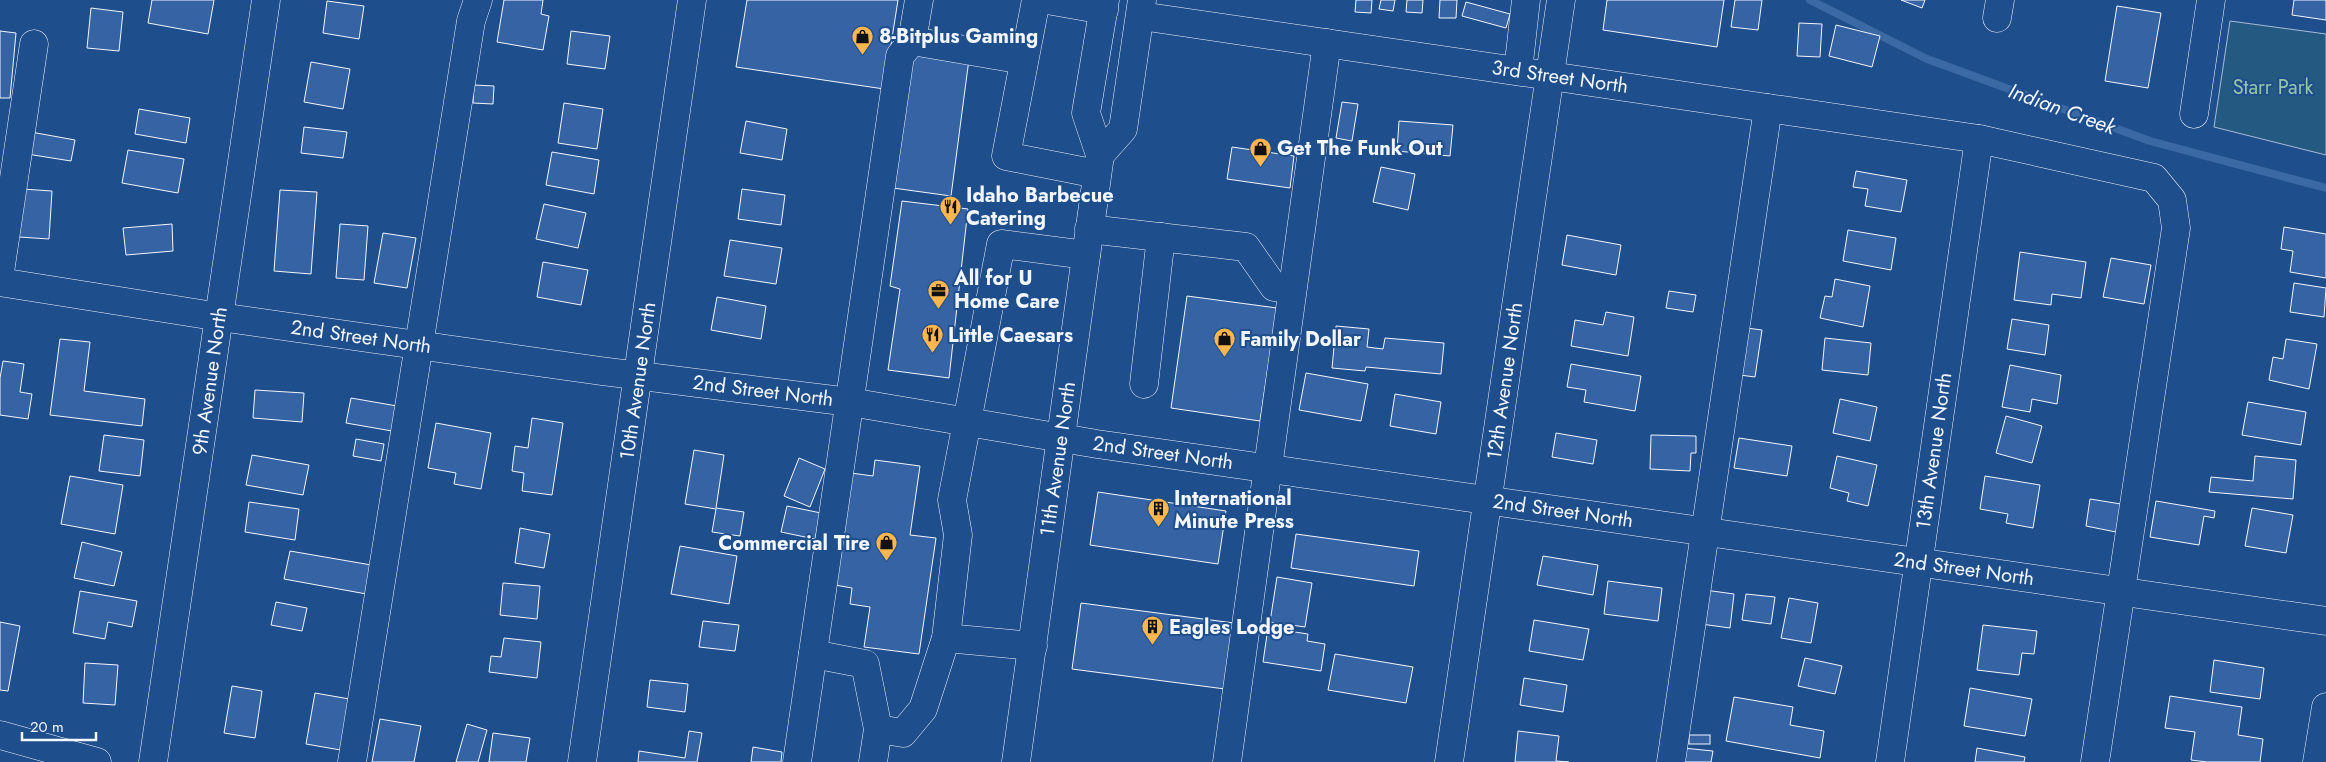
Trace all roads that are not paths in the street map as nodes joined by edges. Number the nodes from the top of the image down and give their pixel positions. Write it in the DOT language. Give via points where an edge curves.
graph roads {
  1 [pos="266,0"];
  2 [pos="478,0"];
  3 [pos="692,0"];
  4 [pos="919,0"];
  5 [pos="1036,0"];
  6 [pos="1047,0"];
  7 [pos="1526,0"];
  8 [pos="1561,0"];
  9 [pos="2210,0"];
  10 [pos="1104,5"];
  11 [pos="1141,8"];
  12 [pos="912,40"];
  13 [pos="1327,43"];
  14 [pos="34,44"];
  15 [pos="1024,60"];
  16 [pos="1518,71"];
  17 [pos="1550,76"];
  18 [pos="1768,108"];
  19 [pos="2194,114"];
  20 [pos="1978,139"];
  21 [pos="1098,164"];
  22 [pos="1161,237"];
  23 [pos="1087,242"];
  24 [pos="0,272"];
  25 [pos="0,282"];
  26 [pos="1292,290"];
  27 [pos="220,318"];
  28 [pos="420,346"];
  29 [pos="639,375"];
  30 [pos="1144,384"];
  31 [pos="850,402"];
  32 [pos="969,422"];
  33 [pos="1061,438"];
  34 [pos="1268,468"];
  35 [pos="1488,500"];
  36 [pos="1705,532"];
  37 [pos="1918,562"];
  38 [pos="2121,592"];
  39 [pos="2326,621"];
  40 [pos="946,638"];
  41 [pos="1032,646"];
  42 [pos="813,654"];
  43 [pos="2326,707"];
  44 [pos="878,729"];
  45 [pos="0,735"];
  46 [pos="97,762"];
  47 [pos="153,762"];
  48 [pos="352,762"];
  49 [pos="582,762"];
  50 [pos="797,762"];
  51 [pos="872,762"];
  52 [pos="1016,762"];
  53 [pos="1227,762"];
  54 [pos="1449,762"];
  55 [pos="1671,762"];
  56 [pos="1890,762"];
  57 [pos="2095,762"];
  58 [pos="2317,762"];
  1 -- 27 [label="street, 9th Avenue North"];
  2 -- 28 [label="street" via="471,21"];
  3 -- 29 [label="street, 10th Avenue North"];
  4 -- 12 [label="street"];
  5 -- 15 [label="street"];
  6 -- 10 [label="street"];
  7 -- 16 [label="street"];
  8 -- 17 [label="street, 12th Avenue North"];
  9 -- 19 [label="street"];
  10 -- 21 [label="street, 11th Avenue North" via="1086,113"];
  11 -- 13 [label="street, 3rd Street North"];
  11 -- 21 [label="street" via="1123,129"];
  12 -- 15 [label="street"];
  12 -- 31 [label="street" via="900,56"];
  13 -- 16 [label="street, 3rd Street North"];
  13 -- 26 [label="street"];
  14 -- 24 [label="street"];
  15 -- 21 [label="street" via="1006,156"];
  16 -- 17 [label="street, 3rd Street North"];
  17 -- 18 [label="street, 3rd Street North"];
  17 -- 35 [label="street, 12th Avenue North"];
  18 -- 20 [label="street, 3rd Street North"];
  18 -- 36 [label="street"];
  20 -- 37 [label="street, 13th Avenue North"];
  20 -- 38 [label="street, 3rd Street North" via="2154,178 2172,200 2176,228"];
  21 -- 23 [label="street, 11th Avenue North"];
  22 -- 23 [label="street"];
  22 -- 26 [label="street" via="1246,247 1274,287"];
  22 -- 30 [label="street"];
  23 -- 32 [label="street" via="1001,244"];
  23 -- 33 [label="street, 11th Avenue North"];
  25 -- 27 [label="street, 2nd Street North"];
  26 -- 34 [label="street"];
  27 -- 28 [label="street, 2nd Street North"];
  27 -- 47 [label="street, 9th Avenue North"];
  28 -- 29 [label="street, 2nd Street North"];
  28 -- 48 [label="street"];
  29 -- 31 [label="street, 2nd Street North"];
  29 -- 49 [label="street, 10th Avenue North"];
  31 -- 32 [label="street, 2nd Street North"];
  31 -- 42 [label="street"];
  32 -- 33 [label="street, 2nd Street North"];
  32 -- 40 [label="street" via="952,500 958,535"];
  33 -- 34 [label="street, 2nd Street North"];
  33 -- 41 [label="street, 11th Avenue North"];
  34 -- 35 [label="street, 2nd Street North"];
  34 -- 53 [label="street"];
  35 -- 36 [label="street, 2nd Street North"];
  35 -- 54 [label="street, 12th Avenue North"];
  36 -- 37 [label="street, 2nd Street North"];
  36 -- 55 [label="street"];
  37 -- 38 [label="street, 2nd Street North"];
  37 -- 56 [label="street, 13th Avenue North"];
  38 -- 39 [label="street, 2nd Street North"];
  38 -- 57 [label="street, 3rd Street North"];
  40 -- 41 [label="street"];
  40 -- 44 [label="street" via="922,709 903,733"];
  41 -- 52 [label="street, 11th Avenue North"];
  42 -- 44 [label="street" via="865,664"];
  42 -- 50 [label="street"];
  43 -- 58 [label="street"];
  44 -- 51 [label="street"];
  45 -- 46 [label="street"];
}
